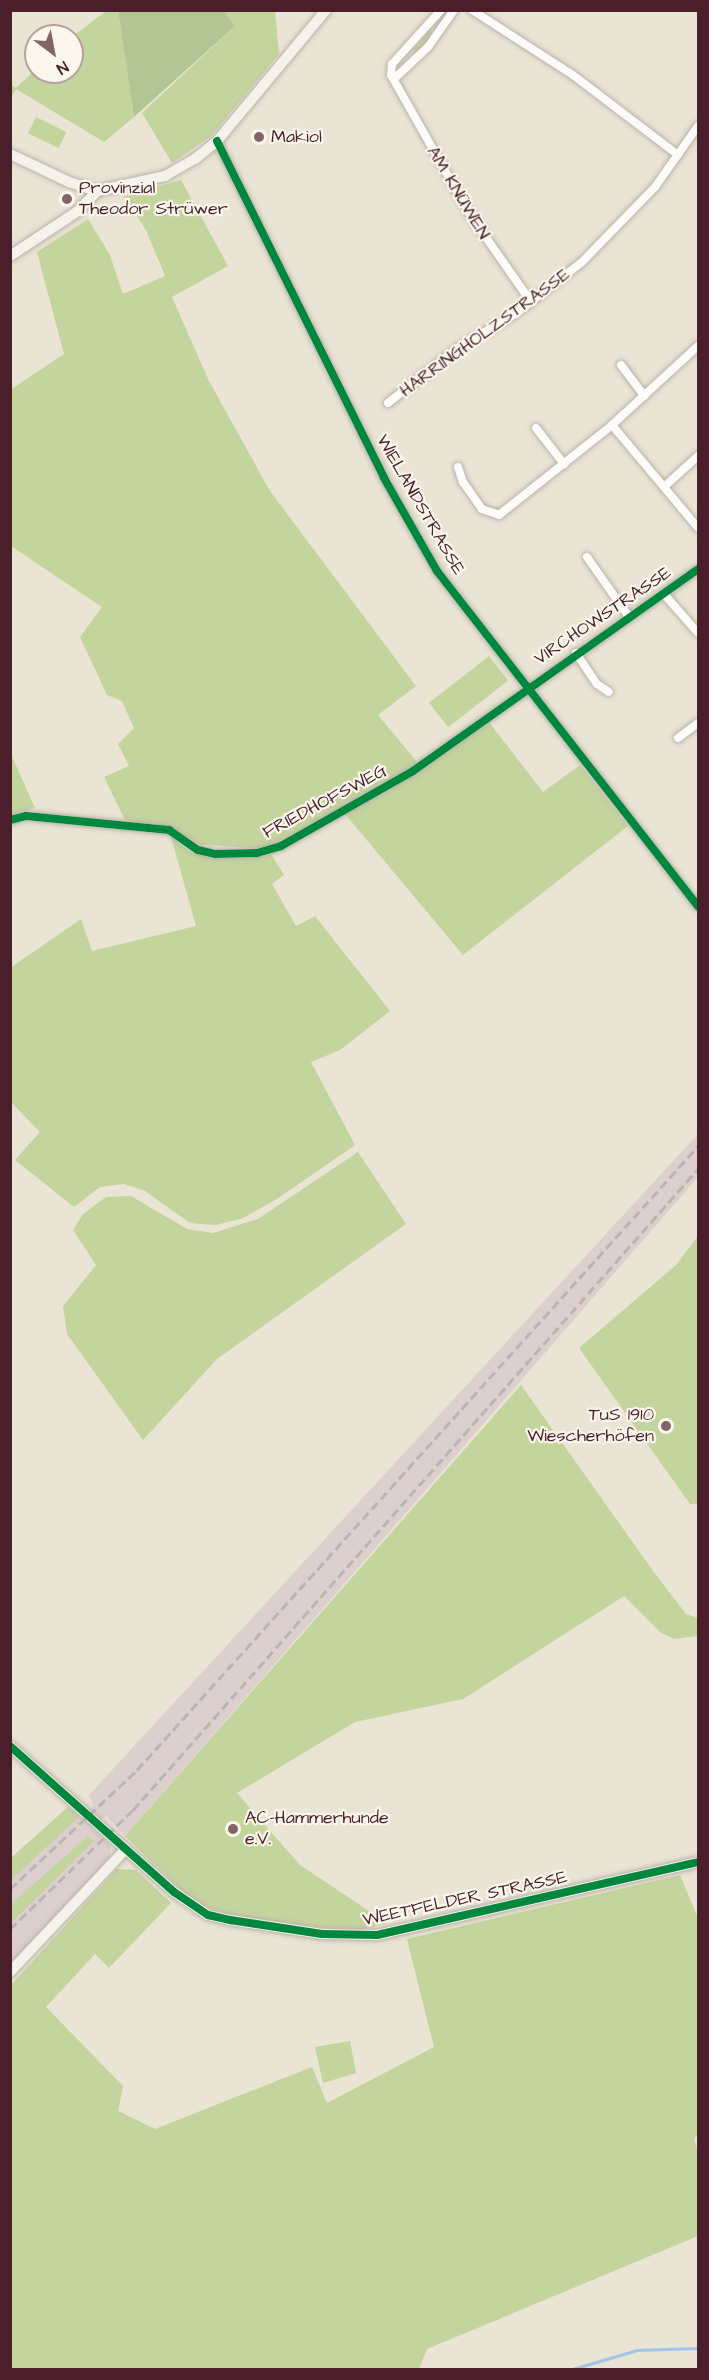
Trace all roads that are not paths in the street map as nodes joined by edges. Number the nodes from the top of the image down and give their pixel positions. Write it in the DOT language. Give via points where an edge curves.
graph roads {
  1 [pos="326,10"];
  2 [pos="441,10"];
  3 [pos="454,10"];
  4 [pos="472,10"];
  5 [pos="394,79"];
  6 [pos="699,126"];
  7 [pos="217,141"];
  8 [pos="10,154"];
  9 [pos="678,155"];
  10 [pos="97,191"];
  11 [pos="10,256"];
  12 [pos="531,302"];
  13 [pos="699,346"];
  14 [pos="621,365"];
  15 [pos="644,396"];
  16 [pos="388,403"];
  17 [pos="612,425"];
  18 [pos="536,428"];
  19 [pos="699,456"];
  20 [pos="564,464"];
  21 [pos="459,467"];
  22 [pos="665,486"];
  23 [pos="699,528"];
  24 [pos="587,556"];
  25 [pos="699,569"];
  26 [pos="664,594"];
  27 [pos="630,618"];
  28 [pos="699,633"];
  29 [pos="576,653"];
  30 [pos="525,688"];
  31 [pos="609,692"];
  32 [pos="699,723"];
  33 [pos="678,738"];
  34 [pos="10,820"];
  35 [pos="699,906"];
  36 [pos="10,1746"];
  37 [pos="126,1849"];
  38 [pos="699,1862"];
  39 [pos="10,1972"];
  1 -- 7 [label="street"];
  2 -- 5 [label="street" via="392,64 389,69"];
  3 -- 5 [label="street" via="428,47"];
  4 -- 9 [label="street" via="573,75"];
  5 -- 12 [label="street, AM KNÜWEN" via="469,213"];
  6 -- 9 [label="street, HARRINGHOLZSTRASSE"];
  7 -- 10 [label="street" via="165,176"];
  7 -- 30 [label="street, WIELANDSTRASSE" via="421,545"];
  8 -- 10 [label="street"];
  9 -- 12 [label="street, HARRINGHOLZSTRASSE" via="608,238"];
  10 -- 11 [label="street" via="78,211"];
  12 -- 16 [label="street, HARRINGHOLZSTRASSE" via="458,348"];
  13 -- 15 [label="street"];
  14 -- 15 [label="street"];
  15 -- 17 [label="street"];
  17 -- 20 [label="street"];
  17 -- 22 [label="street"];
  18 -- 20 [label="street"];
  19 -- 22 [label="street"];
  20 -- 21 [label="street" via="499,515 482,509 463,482"];
  22 -- 23 [label="street"];
  24 -- 27 [label="street, VIRCHOWSTRASSE"];
  25 -- 26 [label="street, VIRCHOWSTRASSE"];
  26 -- 27 [label="street, VIRCHOWSTRASSE"];
  26 -- 28 [label="street, VIRCHOWSTRASSE"];
  27 -- 29 [label="street, VIRCHOWSTRASSE"];
  29 -- 30 [label="street, VIRCHOWSTRASSE"];
  29 -- 31 [label="street, VIRCHOWSTRASSE" via="597,684"];
  30 -- 34 [label="street, FRIEDHOFSWEG" via="413,771 281,846 257,854 198,850 169,830 27,816"];
  30 -- 35 [label="street, WIELANDSTRASSE"];
  32 -- 33 [label="street"];
  36 -- 37 [label="street, WEETFELDER STRASSE"];
  37 -- 38 [label="street, WEETFELDER STRASSE" via="174,1892 208,1915 355,1937 424,1927"];
  37 -- 39 [label="street"];
}
